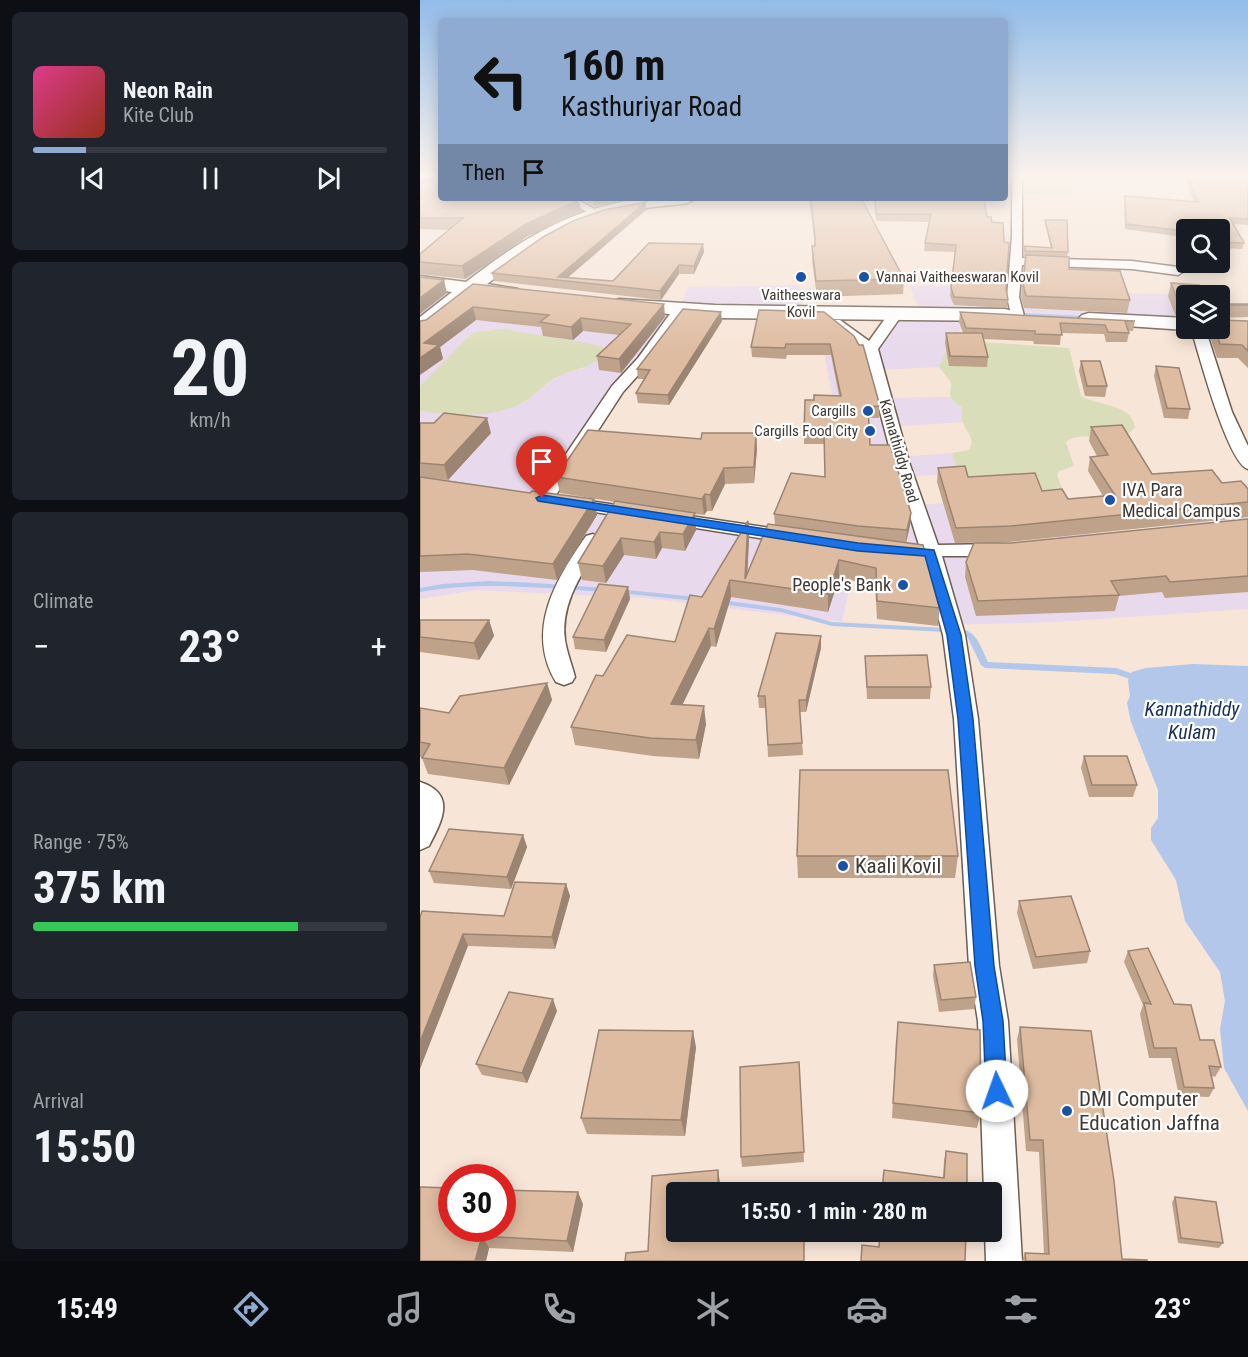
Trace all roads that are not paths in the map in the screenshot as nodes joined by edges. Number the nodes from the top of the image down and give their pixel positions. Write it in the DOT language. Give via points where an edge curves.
graph roads {
  1 [pos="548,234"];
  2 [pos="1018,234"];
  3 [pos="1015,261"];
  4 [pos="1176,271"];
  5 [pos="420,282"];
  6 [pos="472,288"];
  7 [pos="531,295"];
  8 [pos="603,303"];
  9 [pos="680,310"];
  10 [pos="897,312"];
  11 [pos="826,314"];
  12 [pos="1016,314"];
  13 [pos="1040,317"];
  14 [pos="1073,319"];
  15 [pos="1176,324"];
  16 [pos="420,327"];
  17 [pos="1201,339"];
  18 [pos="871,349"];
  19 [pos="1248,464"];
  20 [pos="550,490"];
  21 [pos="531,497"];
  22 [pos="612,509"];
  23 [pos="813,540"];
  24 [pos="1020,548"];
  25 [pos="899,550"];
  26 [pos="930,552"];
  27 [pos="564,678"];
  28 [pos="420,792"];
  29 [pos="420,839"];
  30 [pos="1004,1261"];
  1 -- 6 [label="main road"];
  2 -- 3 [label="street"];
  3 -- 4 [label="street" via="1132,265"];
  3 -- 12 [label="street"];
  5 -- 6 [label="main road"];
  6 -- 7 [label="main road"];
  6 -- 16 [label="main road"];
  8 -- 9 [label="main road"];
  9 -- 11 [label="main road"];
  9 -- 20 [label="street" via="617,389"];
  10 -- 11 [label="main road"];
  10 -- 12 [label="main road"];
  10 -- 18 [label="street"];
  11 -- 18 [label="street"];
  12 -- 13 [label="main road"];
  14 -- 15 [label="main road"];
  17 -- 19 [label="street" via="1224,412"];
  18 -- 26 [label="street, Kannathiddy Road"];
  21 -- 22 [label="street"];
  22 -- 23 [label="street"];
  22 -- 27 [label="street" via="557,601 554,638"];
  24 -- 26 [label="street"];
  25 -- 26 [label="street"];
  26 -- 30 [label="street, Kannathiddy Road" via="954,635 966,719 984,966 993,1021"];
  28 -- 29 [label="street" via="431,800 431,813"];
}
